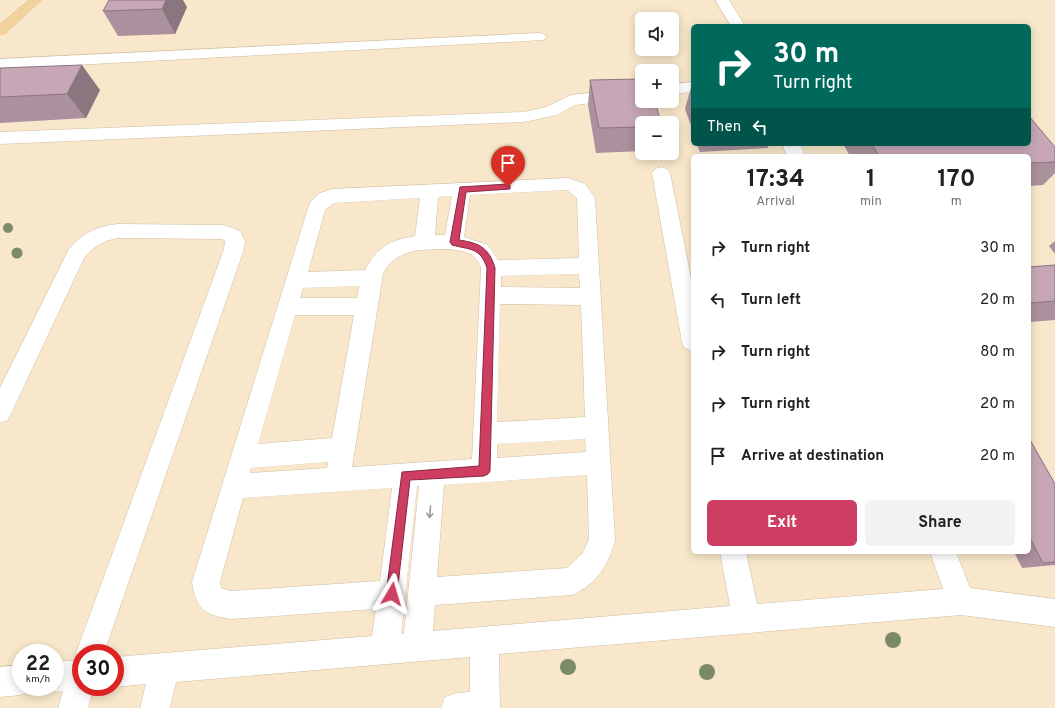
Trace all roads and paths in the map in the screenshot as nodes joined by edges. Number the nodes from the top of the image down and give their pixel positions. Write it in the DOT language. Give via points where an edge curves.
graph roads {
  1 [pos="722,0"];
  2 [pos="32,2"];
  3 [pos="7,9"];
  4 [pos="737,24"];
  5 [pos="0,32"];
  6 [pos="539,37"];
  7 [pos="0,64"];
  8 [pos="691,87"];
  9 [pos="679,88"];
  10 [pos="635,93"];
  11 [pos="0,138"];
  12 [pos="660,173"];
  13 [pos="462,189"];
  14 [pos="430,191"];
  15 [pos="454,242"];
  16 [pos="424,243"];
  17 [pos="589,266"];
  18 [pos="491,268"];
  19 [pos="371,278"];
  20 [pos="295,280"];
  21 [pos="490,295"];
  22 [pos="591,297"];
  23 [pos="366,306"];
  24 [pos="287,307"];
  25 [pos="690,307"];
  26 [pos="691,319"];
  27 [pos="0,412"];
  28 [pos="596,427"];
  29 [pos="486,434"];
  30 [pos="342,449"];
  31 [pos="242,457"];
  32 [pos="598,463"];
  33 [pos="484,471"];
  34 [pos="433,474"];
  35 [pos="406,476"];
  36 [pos="337,480"];
  37 [pos="234,486"];
  38 [pos="733,554"];
  39 [pos="944,554"];
  40 [pos="423,592"];
  41 [pos="392,594"];
  42 [pos="961,601"];
  43 [pos="1055,613"];
  44 [pos="746,618"];
  45 [pos="484,641"];
  46 [pos="93,644"];
  47 [pos="417,647"];
  48 [pos="385,650"];
  49 [pos="164,668"];
  50 [pos="124,671"];
  51 [pos="12,681"];
  52 [pos="0,682"];
  53 [pos="77,696"];
  54 [pos="475,707"];
  55 [pos="73,708"];
  56 [pos="155,708"];
  1 -- 4 [label="street"];
  2 -- 3 [label="main road"];
  2 -- 5 [label="main road"];
  6 -- 7 [label="street"];
  8 -- 9 [label="street"];
  10 -- 11 [label="street" via="571,100 551,111 524,117"];
  12 -- 25 [label="street"];
  13 -- 14 [label="street"];
  13 -- 15 [label="street"];
  13 -- 17 [label="street" via="568,184 577,187 583,191 586,198"];
  14 -- 16 [label="street"];
  14 -- 20 [label="street" via="327,198 317,207"];
  15 -- 16 [label="street"];
  15 -- 18 [label="street" via="468,244 481,250"];
  16 -- 19 [label="street" via="392,250 378,263"];
  17 -- 18 [label="street"];
  17 -- 22 [label="street"];
  18 -- 21 [label="street"];
  19 -- 20 [label="street"];
  19 -- 23 [label="street"];
  20 -- 24 [label="street"];
  21 -- 22 [label="street"];
  21 -- 29 [label="street"];
  22 -- 28 [label="street"];
  23 -- 24 [label="street"];
  23 -- 30 [label="street"];
  24 -- 31 [label="street"];
  25 -- 26 [label="street"];
  27 -- 46 [label="street" via="76,254 87,242 102,234 118,231 224,232 234,236 234,249"];
  28 -- 29 [label="street"];
  28 -- 32 [label="street"];
  29 -- 33 [label="street"];
  30 -- 31 [label="street"];
  30 -- 36 [label="street"];
  31 -- 37 [label="street"];
  32 -- 33 [label="street"];
  32 -- 40 [label="street" via="602,540 598,556 572,581"];
  33 -- 34 [label="street"];
  34 -- 35 [label="street"];
  34 -- 40 [label="street, one-way"];
  35 -- 36 [label="street"];
  35 -- 41 [label="street"];
  36 -- 37 [label="street"];
  37 -- 41 [label="street" via="206,582 208,596 217,603 231,606"];
  38 -- 44 [label="street"];
  39 -- 42 [label="street"];
  40 -- 47 [label="street"];
  41 -- 48 [label="street"];
  42 -- 43 [label="street"];
  42 -- 44 [label="street"];
  44 -- 45 [label="street"];
  45 -- 47 [label="street"];
  45 -- 54 [label="street"];
  47 -- 48 [label="street"];
  48 -- 49 [label="street"];
  49 -- 50 [label="street"];
  49 -- 56 [label="street"];
  51 -- 52 [label="street"];
  53 -- 55 [label="street"];
}
